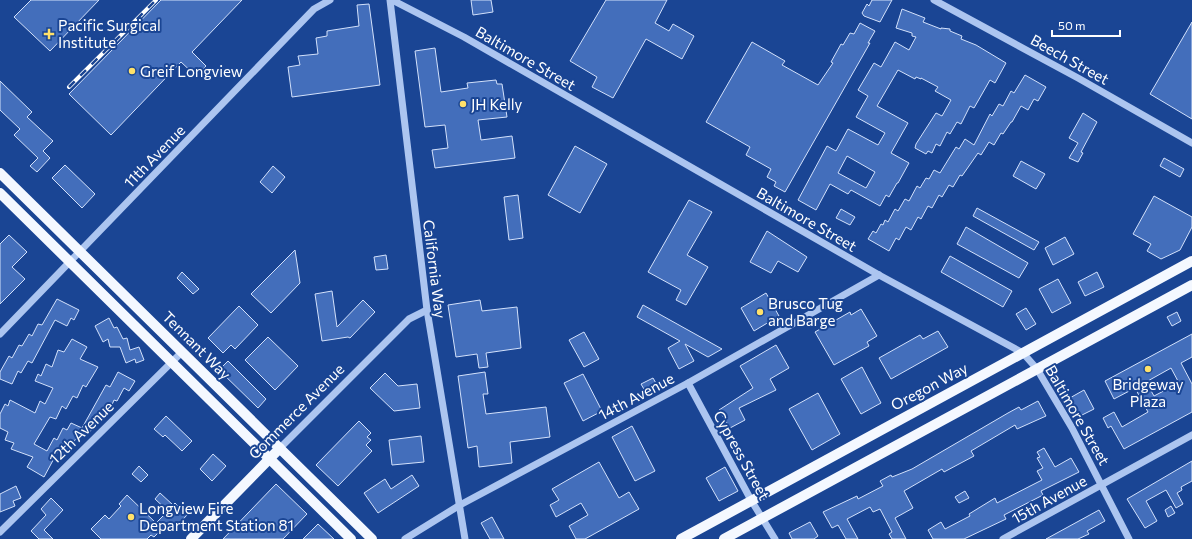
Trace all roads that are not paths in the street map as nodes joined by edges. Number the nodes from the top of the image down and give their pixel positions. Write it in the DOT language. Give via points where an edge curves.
graph roads {
  1 [pos="330,0"];
  2 [pos="391,0"];
  3 [pos="934,0"];
  4 [pos="1192,143"];
  5 [pos="0,173"];
  6 [pos="0,193"];
  7 [pos="80,251"];
  8 [pos="1192,261"];
  9 [pos="69,262"];
  10 [pos="879,275"];
  11 [pos="1192,285"];
  12 [pos="427,310"];
  13 [pos="0,334"];
  14 [pos="182,352"];
  15 [pos="1023,353"];
  16 [pos="171,362"];
  17 [pos="1037,369"];
  18 [pos="688,383"];
  19 [pos="1192,435"];
  20 [pos="280,448"];
  21 [pos="269,459"];
  22 [pos="1102,485"];
  23 [pos="751,500"];
  24 [pos="460,506"];
  25 [pos="763,518"];
  26 [pos="0,532"];
  27 [pos="191,539"];
  28 [pos="351,539"];
  29 [pos="372,539"];
  30 [pos="405,539"];
  31 [pos="465,539"];
  32 [pos="681,539"];
  33 [pos="724,539"];
  34 [pos="775,539"];
  35 [pos="1003,539"];
  36 [pos="1129,539"];
  1 -- 7 [label="street, 11th Avenue" via="314,9"];
  2 -- 10 [label="street, Baltimore Street" via="464,37"];
  2 -- 12 [label="street, California Way"];
  3 -- 4 [label="street, Beech Street"];
  5 -- 7 [label="main road, Tennant Way"];
  6 -- 9 [label="main road, Tennant Way"];
  7 -- 9 [label="street, 11th Avenue"];
  7 -- 14 [label="main road, Tennant Way"];
  8 -- 15 [label="main road, Oregon Way"];
  9 -- 13 [label="street, 11th Avenue"];
  9 -- 16 [label="main road, Tennant Way"];
  10 -- 15 [label="street, Baltimore Street"];
  10 -- 18 [label="street, 14th Avenue"];
  11 -- 17 [label="main road"];
  12 -- 20 [label="street, Commerce Avenue" via="409,319"];
  12 -- 24 [label="street, California Way"];
  14 -- 16 [label="street, 12th Avenue"];
  14 -- 20 [label="main road, Tennant Way"];
  15 -- 17 [label="street, Baltimore Street"];
  15 -- 23 [label="main road, Oregon Way"];
  16 -- 21 [label="main road, Tennant Way"];
  16 -- 26 [label="street, 12th Avenue"];
  17 -- 22 [label="street, Baltimore Street"];
  17 -- 25 [label="main road"];
  18 -- 23 [label="street, Cypress Street"];
  18 -- 24 [label="street, 14th Avenue"];
  19 -- 22 [label="street, 15th Avenue"];
  20 -- 21 [label="main road, Commerce Avenue"];
  20 -- 29 [label="main road, Tennant Way"];
  21 -- 27 [label="main road, Commerce Avenue"];
  21 -- 28 [label="main road, Tennant Way"];
  22 -- 35 [label="street, 15th Avenue"];
  22 -- 36 [label="street, Baltimore Street"];
  23 -- 25 [label="street, Cypress Street"];
  23 -- 32 [label="main road, Oregon Way"];
  24 -- 30 [label="street, 14th Avenue"];
  24 -- 31 [label="street, California Way"];
  25 -- 33 [label="main road"];
  25 -- 34 [label="street, Cypress Street"];
}
